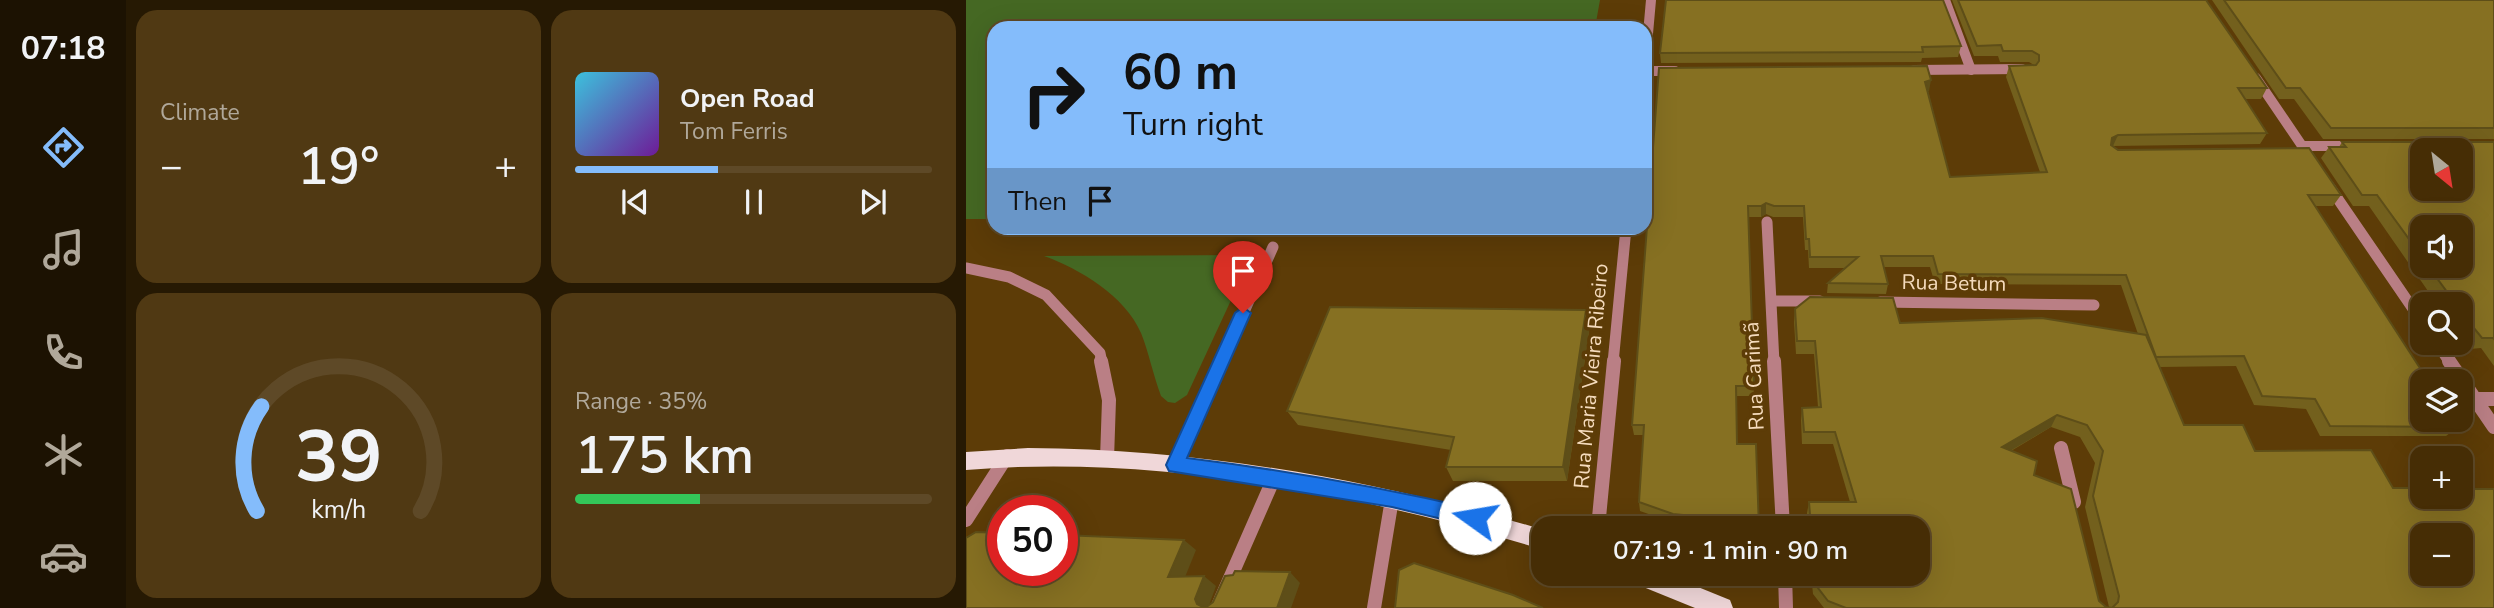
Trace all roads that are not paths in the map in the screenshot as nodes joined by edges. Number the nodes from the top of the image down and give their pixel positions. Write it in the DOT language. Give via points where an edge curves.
graph roads {
  1 [pos="1651,0"];
  2 [pos="1945,0"];
  3 [pos="1649,21"];
  4 [pos="2248,67"];
  5 [pos="1652,69"];
  6 [pos="2029,69"];
  7 [pos="1904,70"];
  8 [pos="1971,70"];
  9 [pos="1686,71"];
  10 [pos="2369,146"];
  11 [pos="2300,150"];
  12 [pos="1767,222"];
  13 [pos="1625,235"];
  14 [pos="1273,247"];
  15 [pos="966,268"];
  16 [pos="1772,301"];
  17 [pos="1836,302"];
  18 [pos="1862,302"];
  19 [pos="2094,305"];
  20 [pos="2410,305"];
  21 [pos="2445,355"];
  22 [pos="2475,399"];
  23 [pos="2494,399"];
  24 [pos="2494,427"];
  25 [pos="2061,449"];
  26 [pos="1007,456"];
  27 [pos="1107,459"];
  28 [pos="966,461"];
  29 [pos="1175,465"];
  30 [pos="1274,478"];
  31 [pos="1392,499"];
  32 [pos="2077,515"];
  33 [pos="1599,516"];
  34 [pos="1782,516"];
  35 [pos="966,520"];
  36 [pos="1531,536"];
  37 [pos="1668,586"];
  38 [pos="1785,586"];
  39 [pos="1217,608"];
  40 [pos="1374,608"];
  41 [pos="1722,608"];
  42 [pos="1786,608"];
  1 -- 3 [label="street"];
  2 -- 8 [label="street"];
  4 -- 11 [label="street"];
  5 -- 9 [label="street"];
  6 -- 8 [label="street"];
  7 -- 8 [label="street"];
  10 -- 11 [label="street"];
  11 -- 20 [label="street"];
  12 -- 16 [label="street, Rua Carimã"];
  13 -- 33 [label="street, Rua Maria Vieira Ribeiro"];
  14 -- 29 [label="street"];
  15 -- 27 [label="street" via="1009,277 1046,295 1100,353 1109,400"];
  16 -- 17 [label="street"];
  16 -- 34 [label="street, Rua Carimã"];
  18 -- 19 [label="street, Rua Betum"];
  21 -- 22 [label="street"];
  22 -- 23 [label="street"];
  22 -- 24 [label="street"];
  25 -- 32 [label="street"];
  26 -- 27 [label="main road"];
  26 -- 28 [label="main road"];
  26 -- 35 [label="street"];
  27 -- 29 [label="main road"];
  29 -- 30 [label="main road"];
  30 -- 31 [label="main road"];
  30 -- 39 [label="street"];
  31 -- 36 [label="main road"];
  31 -- 40 [label="street"];
  37 -- 41 [label="main road"];
  38 -- 42 [label="street"];
}
